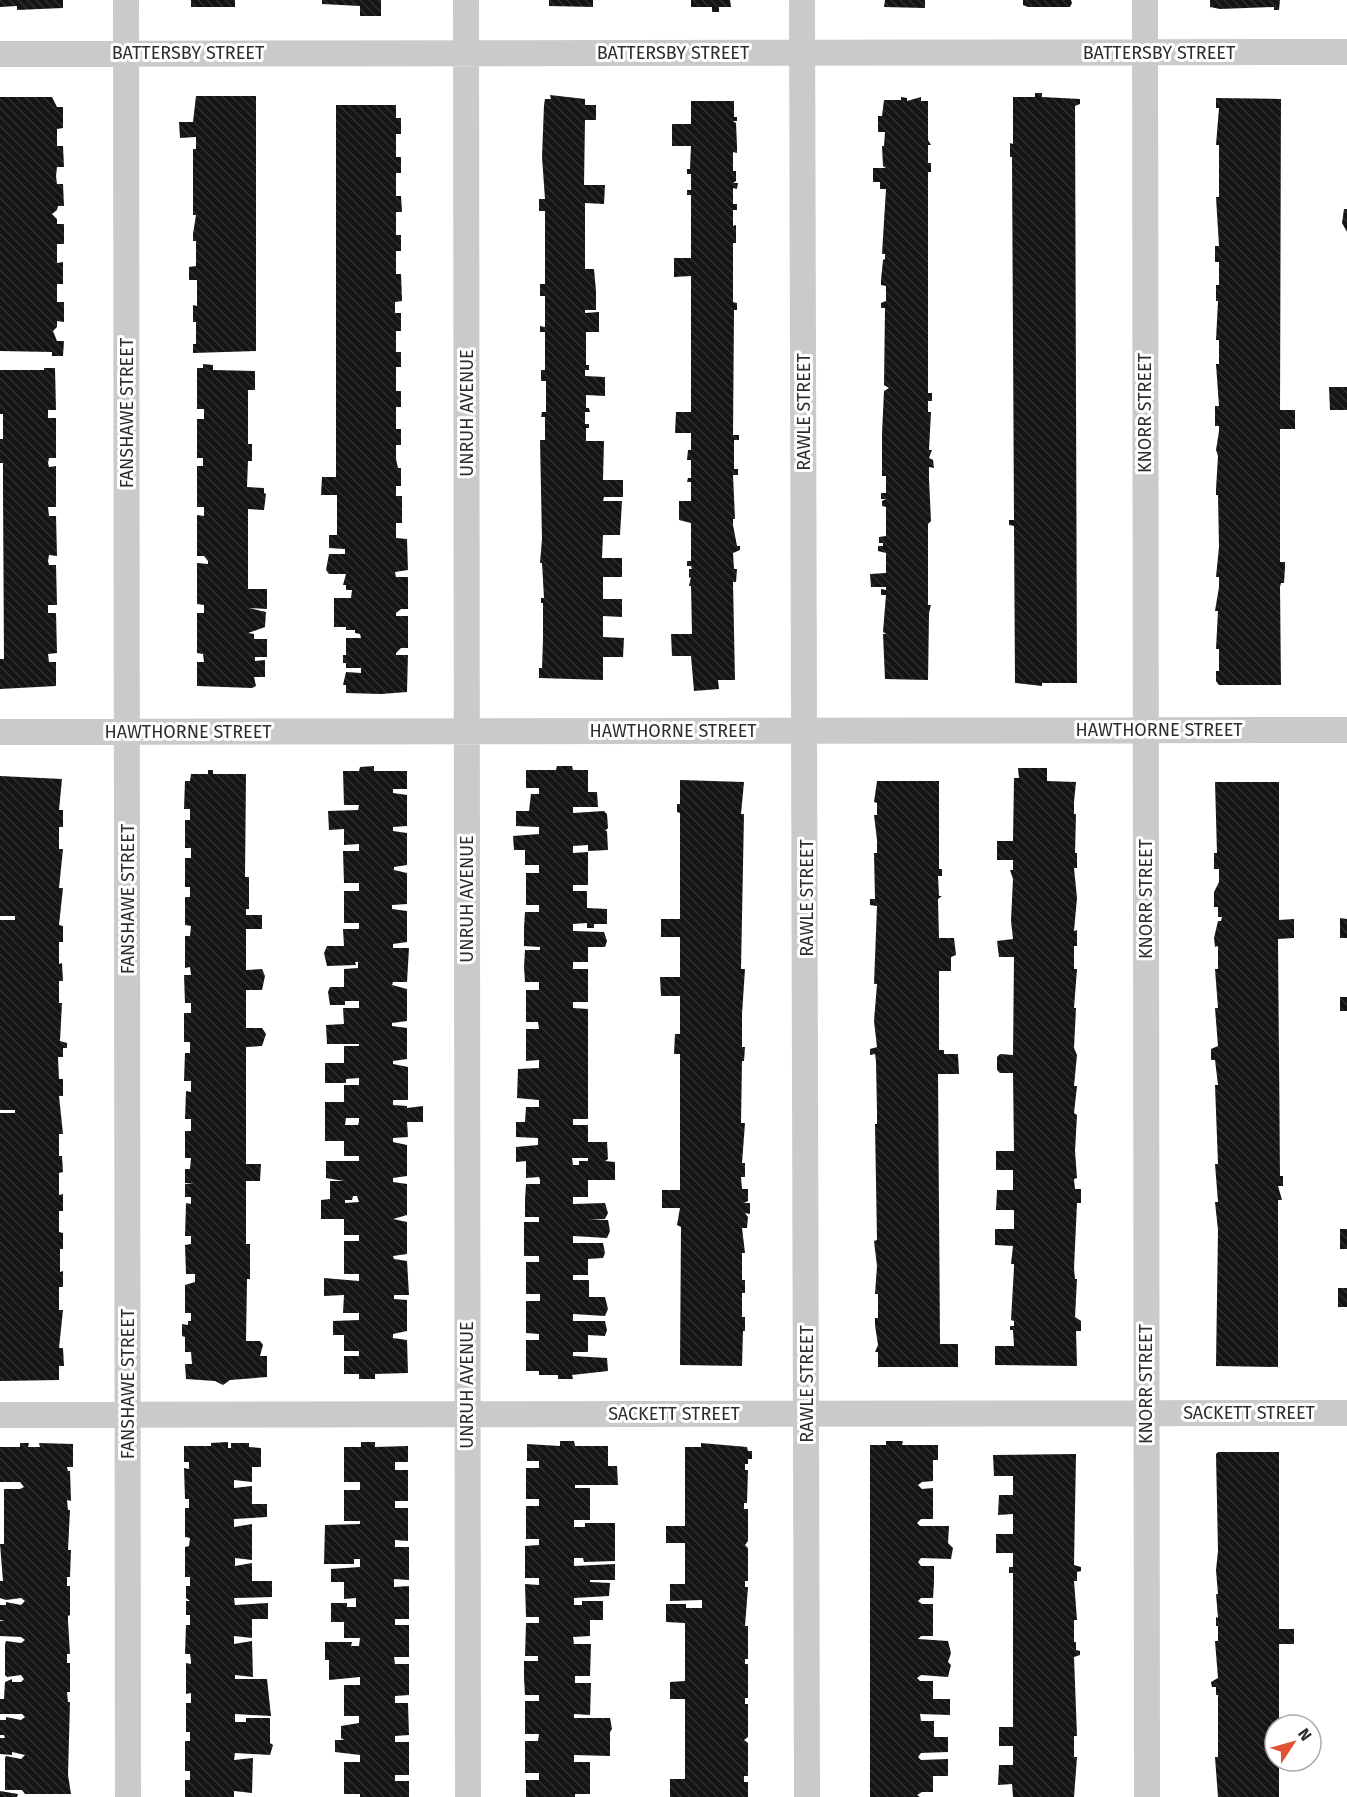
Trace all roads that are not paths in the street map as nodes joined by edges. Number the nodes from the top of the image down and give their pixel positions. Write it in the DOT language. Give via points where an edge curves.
graph roads {
  1 [pos="126,0"];
  2 [pos="466,0"];
  3 [pos="802,0"];
  4 [pos="1145,0"];
  5 [pos="1347,52"];
  6 [pos="127,53"];
  7 [pos="466,53"];
  8 [pos="802,53"];
  9 [pos="1145,53"];
  10 [pos="0,54"];
  11 [pos="1347,730"];
  12 [pos="467,731"];
  13 [pos="806,731"];
  14 [pos="1145,731"];
  15 [pos="0,732"];
  16 [pos="127,732"];
  17 [pos="1146,1412"];
  18 [pos="807,1413"];
  19 [pos="1347,1413"];
  20 [pos="467,1414"];
  21 [pos="0,1415"];
  22 [pos="128,1415"];
  23 [pos="128,1797"];
  24 [pos="468,1797"];
  25 [pos="807,1797"];
  26 [pos="1146,1797"];
  1 -- 6 [label="street, FANSHAWE STREET"];
  2 -- 7 [label="street, UNRUH AVENUE"];
  3 -- 8 [label="street, RAWLE STREET"];
  4 -- 9 [label="street, KNORR STREET"];
  5 -- 9 [label="street, BATTERSBY STREET"];
  6 -- 7 [label="street, BATTERSBY STREET"];
  6 -- 10 [label="street, BATTERSBY STREET"];
  6 -- 16 [label="street, FANSHAWE STREET"];
  7 -- 8 [label="street, BATTERSBY STREET"];
  7 -- 12 [label="street, UNRUH AVENUE"];
  8 -- 9 [label="street, BATTERSBY STREET"];
  8 -- 13 [label="street, RAWLE STREET"];
  9 -- 14 [label="street, KNORR STREET"];
  11 -- 14 [label="street, HAWTHORNE STREET"];
  12 -- 13 [label="street, HAWTHORNE STREET"];
  12 -- 16 [label="street, HAWTHORNE STREET"];
  12 -- 20 [label="street, UNRUH AVENUE"];
  13 -- 14 [label="street, HAWTHORNE STREET"];
  13 -- 18 [label="street, RAWLE STREET"];
  14 -- 17 [label="street, KNORR STREET"];
  15 -- 16 [label="street, HAWTHORNE STREET"];
  16 -- 22 [label="street, FANSHAWE STREET"];
  17 -- 18 [label="street, SACKETT STREET"];
  17 -- 19 [label="street, SACKETT STREET"];
  17 -- 26 [label="street, KNORR STREET"];
  18 -- 20 [label="street, SACKETT STREET"];
  18 -- 25 [label="street, RAWLE STREET"];
  20 -- 22 [label="street, SACKETT STREET"];
  20 -- 24 [label="street, UNRUH AVENUE"];
  21 -- 22 [label="street, SACKETT STREET"];
  22 -- 23 [label="street, FANSHAWE STREET"];
}
